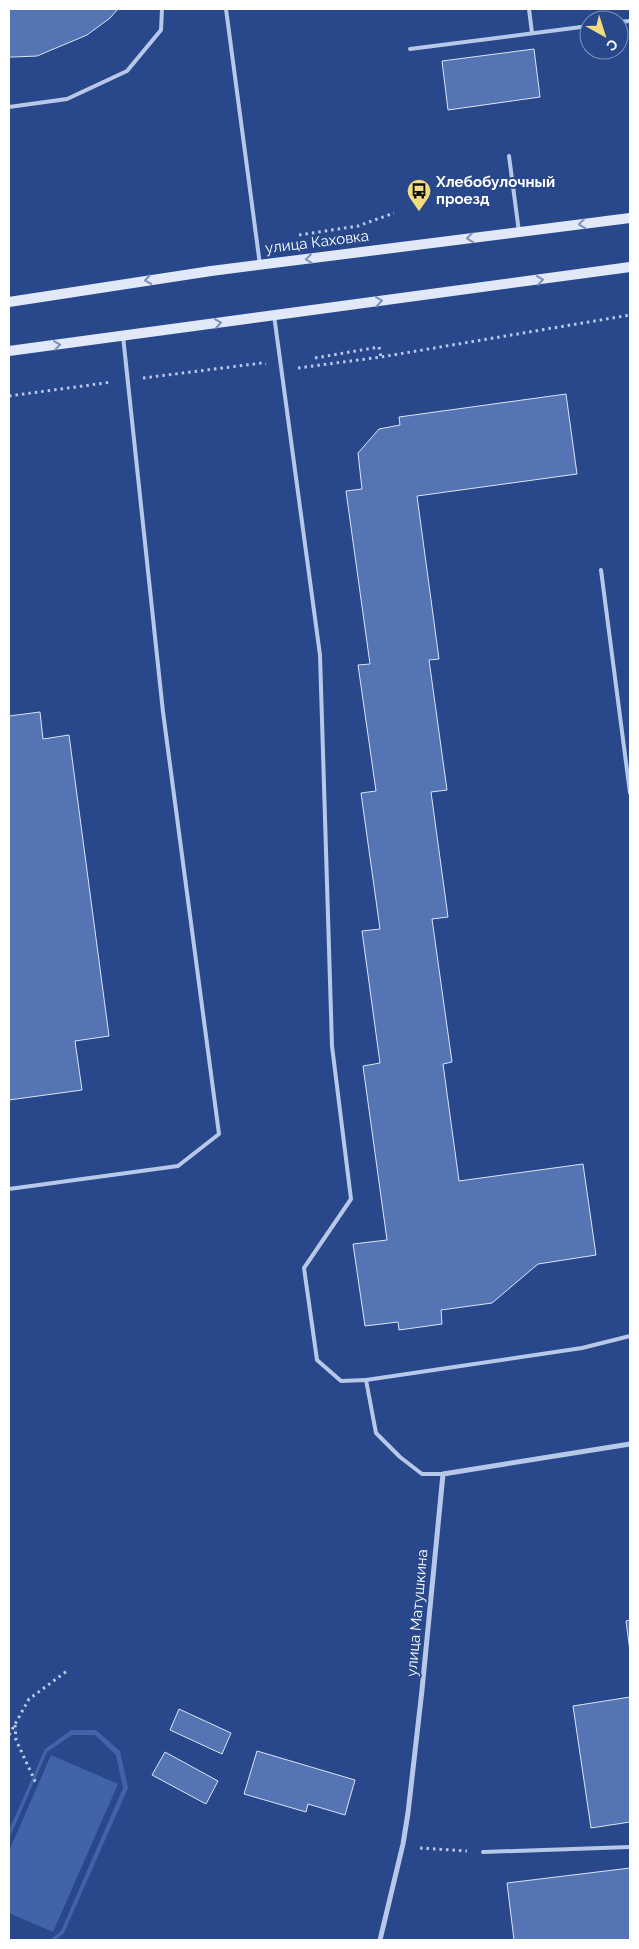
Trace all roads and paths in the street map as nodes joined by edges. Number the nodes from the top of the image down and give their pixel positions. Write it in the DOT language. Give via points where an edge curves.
graph roads {
  1 [pos="162,9"];
  2 [pos="226,9"];
  3 [pos="529,9"];
  4 [pos="579,27"];
  5 [pos="532,33"];
  6 [pos="410,49"];
  7 [pos="9,107"];
  8 [pos="509,156"];
  9 [pos="394,213"];
  10 [pos="630,218"];
  11 [pos="519,232"];
  12 [pos="299,235"];
  13 [pos="260,265"];
  14 [pos="630,268"];
  15 [pos="9,302"];
  16 [pos="630,315"];
  17 [pos="274,316"];
  18 [pos="123,336"];
  19 [pos="9,352"];
  20 [pos="381,357"];
  21 [pos="315,358"];
  22 [pos="282,370"];
  23 [pos="128,380"];
  24 [pos="9,396"];
  25 [pos="602,570"];
  26 [pos="630,793"];
  27 [pos="9,1189"];
  28 [pos="630,1336"];
  29 [pos="366,1380"];
  30 [pos="630,1444"];
  31 [pos="443,1474"];
  32 [pos="67,1671"];
  33 [pos="15,1724"];
  34 [pos="9,1735"];
  35 [pos="38,1784"];
  36 [pos="630,1847"];
  37 [pos="420,1848"];
  38 [pos="483,1852"];
  39 [pos="380,1940"];
  1 -- 7 [label="lane" via="161,30 127,71 67,99"];
  2 -- 13 [label="lane"];
  3 -- 5 [label="lane"];
  4 -- 5 [label="lane"];
  5 -- 6 [label="lane"];
  8 -- 11 [label="lane"];
  9 -- 12 [label="path" via="358,226"];
  10 -- 11 [label="main road, улица Каховка, one-way"];
  11 -- 13 [label="main road, улица Каховка, one-way"];
  13 -- 15 [label="main road, улица Каховка, one-way"];
  17 -- 14 [label="main road, one-way"];
  16 -- 20 [label="path"];
  18 -- 17 [label="main road, one-way"];
  17 -- 22 [label="lane"];
  19 -- 18 [label="main road, one-way"];
  18 -- 23 [label="lane"];
  20 -- 21 [label="path" via="379,347"];
  20 -- 22 [label="path"];
  22 -- 23 [label="path" via="262,363"];
  22 -- 29 [label="lane" via="320,655 332,1046 351,1199 304,1268 317,1360 341,1381"];
  23 -- 24 [label="path"];
  23 -- 27 [label="lane" via="163,712 219,1134 178,1166"];
  25 -- 26 [label="lane"];
  28 -- 29 [label="lane" via="582,1348"];
  29 -- 31 [label="lane" via="376,1433 422,1474"];
  30 -- 31 [label="street"];
  31 -- 39 [label="street, улица Матушкина" via="408,1814"];
  32 -- 33 [label="path" via="29,1699"];
  33 -- 34 [label="path"];
  33 -- 35 [label="path" via="16,1740"];
  36 -- 38 [label="lane"];
  37 -- 38 [label="path"];
}
